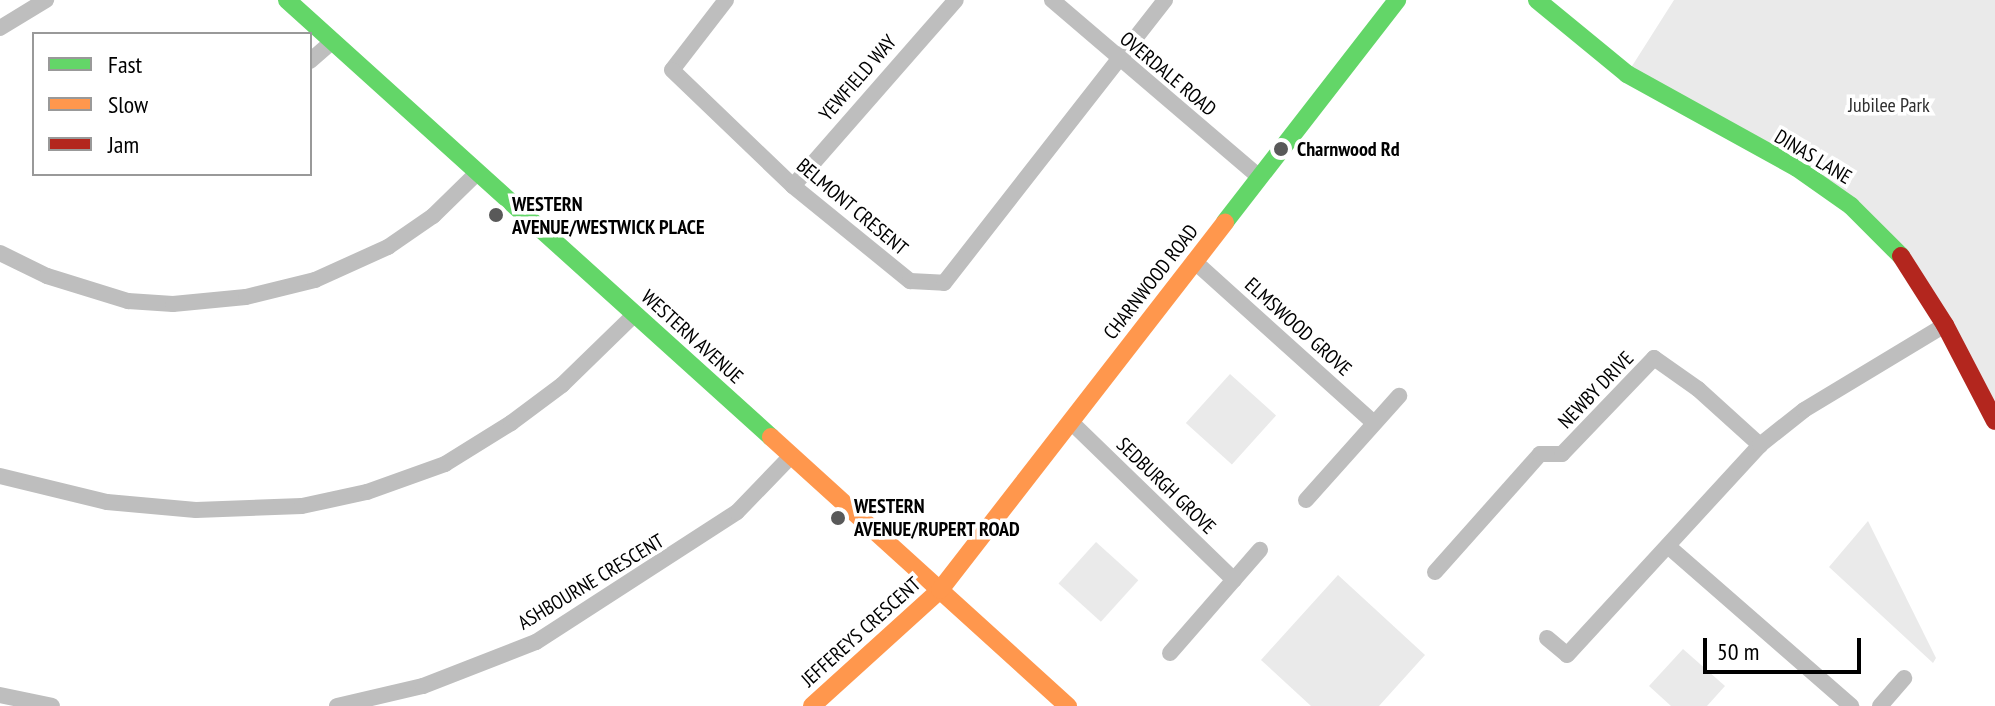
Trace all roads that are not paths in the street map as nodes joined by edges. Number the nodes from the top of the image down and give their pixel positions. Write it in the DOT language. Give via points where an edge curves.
graph roads {
  1 [pos="46,0"];
  2 [pos="287,0"];
  3 [pos="726,0"];
  4 [pos="956,0"];
  5 [pos="1052,0"];
  6 [pos="1165,0"];
  7 [pos="1397,0"];
  8 [pos="1537,0"];
  9 [pos="3,20"];
  10 [pos="333,41"];
  11 [pos="312,59"];
  12 [pos="1122,61"];
  13 [pos="478,172"];
  14 [pos="1259,177"];
  15 [pos="793,186"];
  16 [pos="0,253"];
  17 [pos="1194,261"];
  18 [pos="635,314"];
  19 [pos="1945,325"];
  20 [pos="1399,396"];
  21 [pos="1995,421"];
  22 [pos="1071,422"];
  23 [pos="1374,423"];
  24 [pos="1760,445"];
  25 [pos="791,456"];
  26 [pos="0,476"];
  27 [pos="1306,500"];
  28 [pos="1669,547"];
  29 [pos="1260,550"];
  30 [pos="1435,572"];
  31 [pos="1234,580"];
  32 [pos="940,590"];
  33 [pos="1547,638"];
  34 [pos="1170,653"];
  35 [pos="1904,678"];
  36 [pos="0,695"];
  37 [pos="52,706"];
  38 [pos="337,706"];
  39 [pos="812,706"];
  40 [pos="1068,706"];
  41 [pos="1851,706"];
  42 [pos="1880,706"];
  1 -- 9 [label="street"];
  2 -- 10 [label="street, WESTERN AVENUE"];
  3 -- 15 [label="street, BELMONT CRESENT" via="672,70"];
  4 -- 15 [label="street, YEWFIELD WAY"];
  5 -- 12 [label="street, OVERDALE ROAD"];
  6 -- 12 [label="street"];
  7 -- 14 [label="street, CHARNWOOD ROAD"];
  8 -- 19 [label="street, DINAS LANE" via="1627,74 1797,168 1851,206 1901,256"];
  10 -- 11 [label="street"];
  10 -- 13 [label="street, WESTERN AVENUE"];
  12 -- 14 [label="street, OVERDALE ROAD"];
  12 -- 15 [label="street, BELMONT CRESENT" via="944,283 910,281"];
  13 -- 16 [label="street" via="433,216 388,247 324,277 254,296 183,304 128,301 61,281"];
  13 -- 18 [label="street, WESTERN AVENUE"];
  14 -- 17 [label="street, CHARNWOOD ROAD"];
  17 -- 22 [label="street, CHARNWOOD ROAD"];
  17 -- 23 [label="street, ELMSWOOD GROVE"];
  18 -- 25 [label="street, WESTERN AVENUE"];
  18 -- 26 [label="street" via="577,372 511,423 445,464 367,492 302,506 196,510 107,502"];
  19 -- 21 [label="street, DINAS LANE"];
  19 -- 24 [label="street" via="1804,410"];
  20 -- 23 [label="street"];
  22 -- 31 [label="street, SEDBURGH GROVE"];
  22 -- 32 [label="street, CHARNWOOD ROAD"];
  23 -- 27 [label="street"];
  24 -- 28 [label="street"];
  24 -- 30 [label="street, NEWBY DRIVE" via="1654,358 1562,454 1540,454"];
  25 -- 32 [label="street, WESTERN AVENUE"];
  25 -- 38 [label="street, ASHBOURNE CRESCENT" via="737,512 536,642 423,686"];
  28 -- 33 [label="street" via="1567,655"];
  28 -- 41 [label="street"];
  29 -- 31 [label="street"];
  31 -- 34 [label="street"];
  32 -- 39 [label="street, JEFFEREYS CRESCENT"];
  32 -- 40 [label="street, WESTERN AVENUE"];
  35 -- 42 [label="street"];
  36 -- 37 [label="street"];
}
